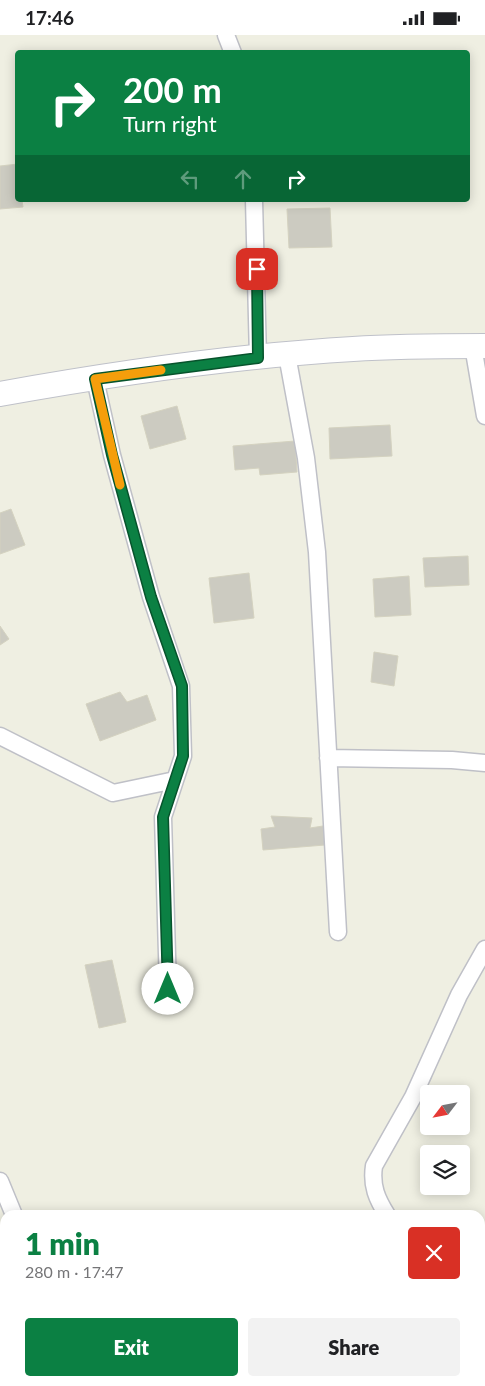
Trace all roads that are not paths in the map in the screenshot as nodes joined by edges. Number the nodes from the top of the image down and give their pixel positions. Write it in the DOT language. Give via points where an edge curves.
graph roads {
  1 [pos="226,35"];
  2 [pos="232,50"];
  3 [pos="254,202"];
  4 [pos="479,346"];
  5 [pos="287,355"];
  6 [pos="258,358"];
  7 [pos="95,379"];
  8 [pos="0,394"];
  9 [pos="485,416"];
  10 [pos="0,736"];
  11 [pos="328,758"];
  12 [pos="485,763"];
  13 [pos="175,780"];
  14 [pos="338,932"];
  15 [pos="485,949"];
  16 [pos="168,989"];
  17 [pos="0,1181"];
  18 [pos="12,1210"];
  19 [pos="384,1210"];
  1 -- 2 [label="street"];
  3 -- 6 [label="street"];
  4 -- 5 [label="main road" via="353,349"];
  4 -- 9 [label="street"];
  5 -- 6 [label="main road"];
  5 -- 11 [label="street" via="306,458 317,552"];
  6 -- 7 [label="main road"];
  7 -- 8 [label="main road"];
  7 -- 13 [label="street" via="151,597 182,686 183,756"];
  10 -- 13 [label="street" via="113,793"];
  11 -- 12 [label="street"];
  11 -- 14 [label="street"];
  13 -- 16 [label="street" via="163,817"];
  15 -- 19 [label="street" via="459,995 413,1097 374,1166 375,1192"];
  17 -- 18 [label="street"];
}
